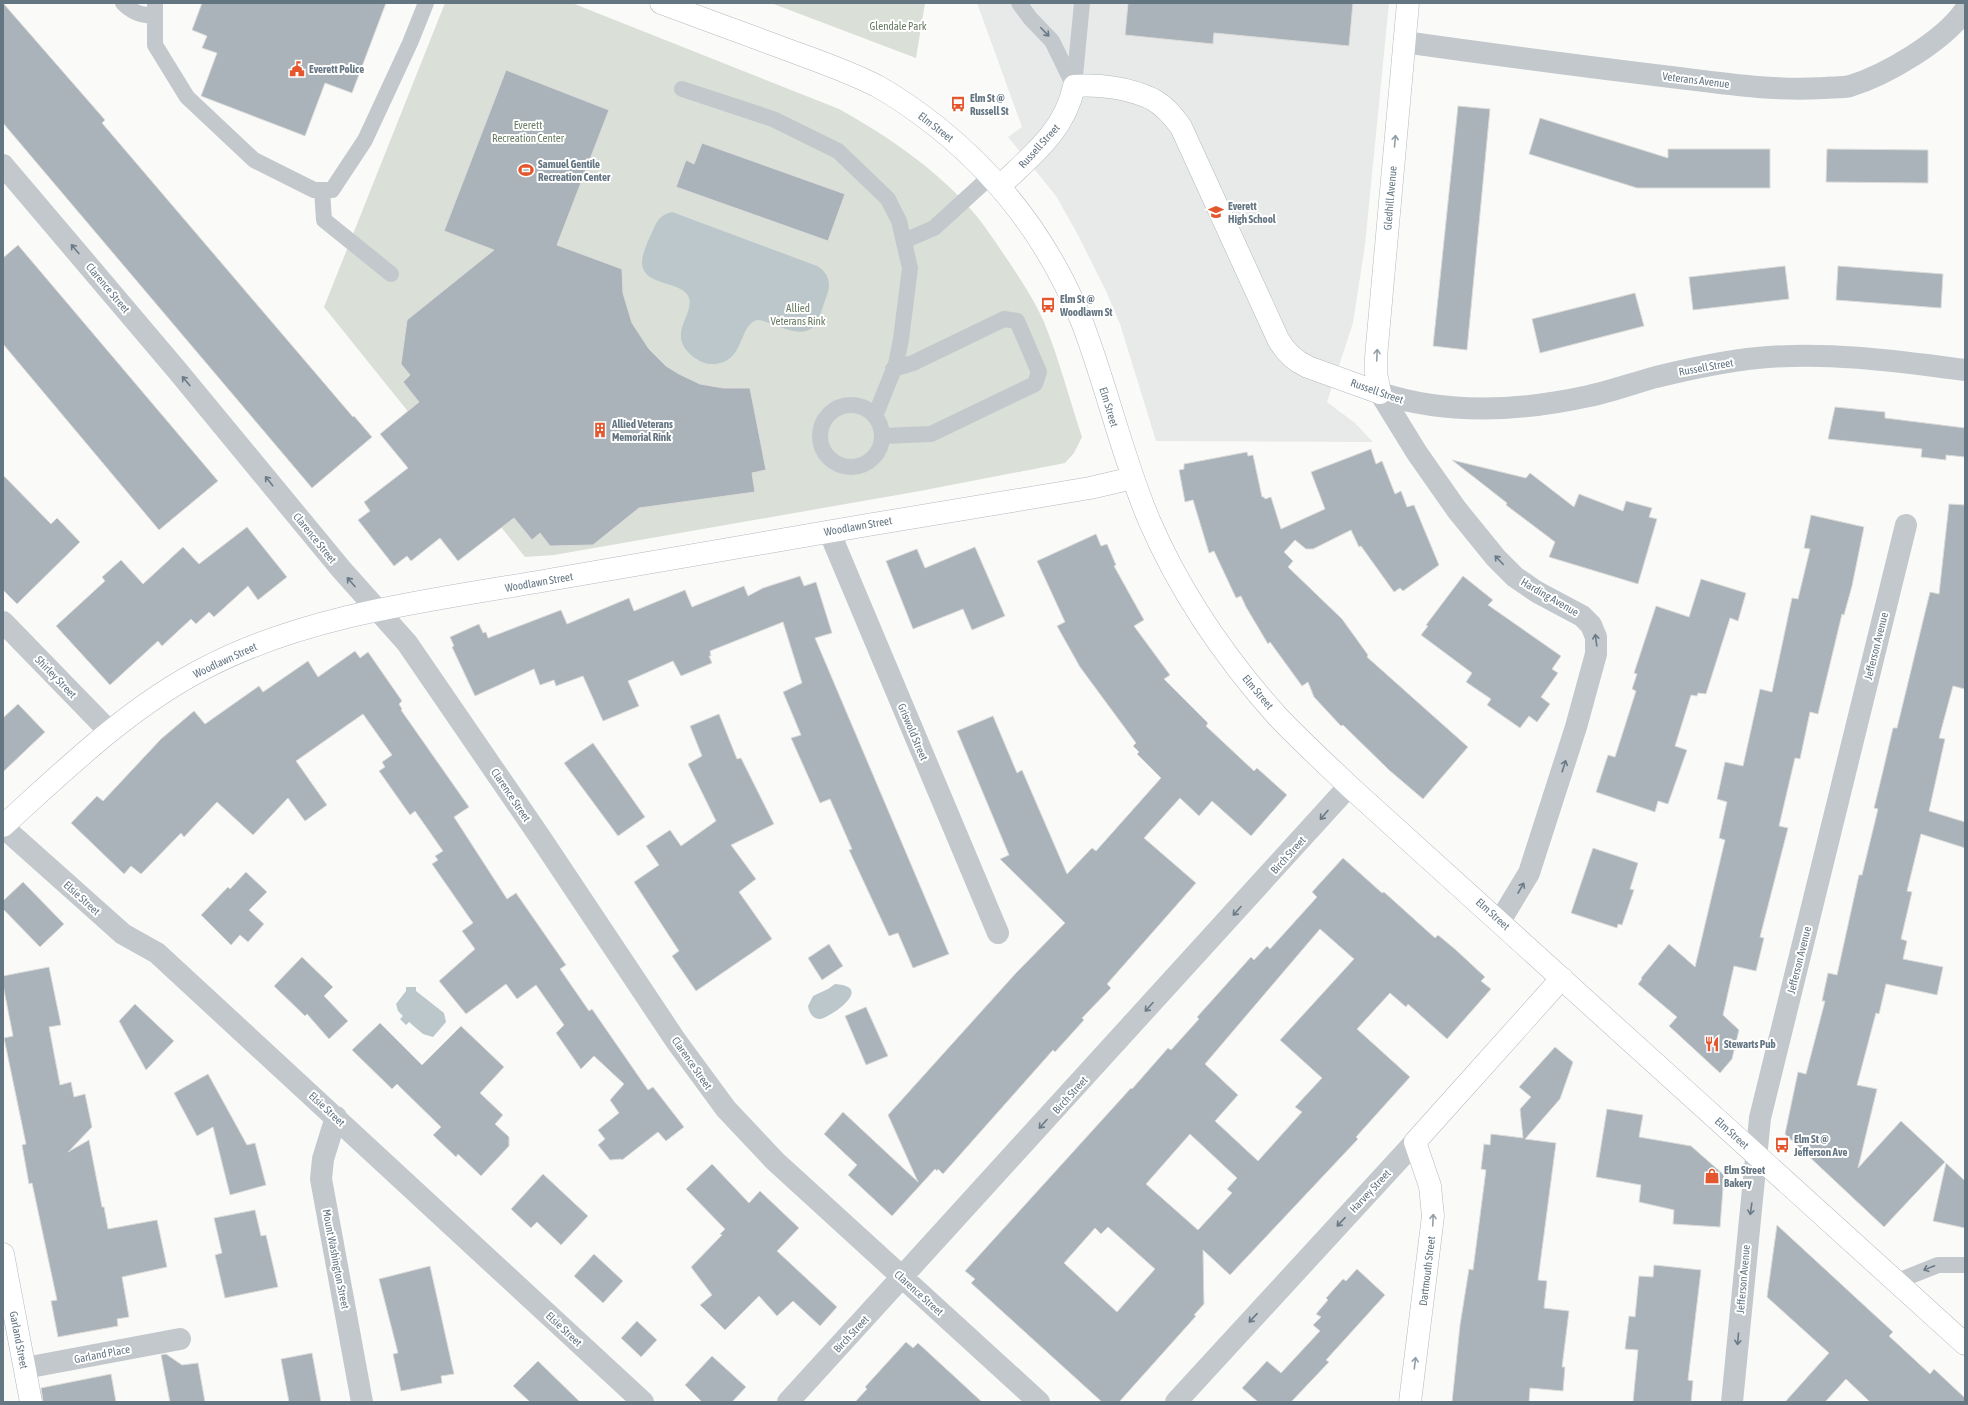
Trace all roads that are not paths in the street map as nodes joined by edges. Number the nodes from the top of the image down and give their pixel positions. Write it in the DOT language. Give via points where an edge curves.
graph roads {
  1 [pos="123,3"];
  2 [pos="426,3"];
  3 [pos="661,3"];
  4 [pos="1019,3"];
  5 [pos="1082,3"];
  6 [pos="1408,3"];
  7 [pos="155,9"];
  8 [pos="1965,10"];
  9 [pos="1404,42"];
  10 [pos="1074,86"];
  11 [pos="682,89"];
  12 [pos="3,165"];
  13 [pos="995,181"];
  14 [pos="322,190"];
  15 [pos="904,241"];
  16 [pos="391,274"];
  17 [pos="893,369"];
  18 [pos="1965,370"];
  19 [pos="1380,393"];
  20 [pos="875,416"];
  21 [pos="882,436"];
  22 [pos="1133,478"];
  23 [pos="1906,525"];
  24 [pos="829,531"];
  25 [pos="377,611"];
  26 [pos="3,622"];
  27 [pos="110,732"];
  28 [pos="1350,786"];
  29 [pos="3,826"];
  30 [pos="1500,921"];
  31 [pos="998,933"];
  32 [pos="1562,978"];
  33 [pos="336,1117"];
  34 [pos="1415,1142"];
  35 [pos="1758,1157"];
  36 [pos="3,1254"];
  37 [pos="1965,1265"];
  38 [pos="902,1278"];
  39 [pos="1895,1282"];
  40 [pos="180,1339"];
  41 [pos="1965,1344"];
  42 [pos="25,1368"];
  43 [pos="31,1402"];
  44 [pos="362,1402"];
  45 [pos="642,1402"];
  46 [pos="788,1402"];
  47 [pos="1039,1402"];
  48 [pos="1176,1402"];
  49 [pos="1410,1402"];
  50 [pos="1732,1402"];
  1 -- 7 [label="lane" via="141,15"];
  2 -- 14 [label="lane" via="365,140 332,190"];
  3 -- 13 [label="street, Elm Street" via="877,86 935,126 973,157"];
  4 -- 10 [label="lane, one-way" via="1052,41"];
  5 -- 10 [label="lane"];
  6 -- 9 [label="street, Gledhill Avenue"];
  7 -- 14 [label="lane" via="156,44 187,97 254,160 314,190"];
  8 -- 9 [label="street, Veterans Avenue" via="1929,45 1896,65 1850,86 1794,90 1536,61"];
  19 -- 9 [label="street, Gledhill Avenue, one-way" via="1376,356"];
  10 -- 13 [label="street, Russell Street" via="1068,109 1059,125 1037,150"];
  10 -- 19 [label="street, Russell Street" via="1092,85 1138,94 1152,99 1169,112 1181,127 1280,344 1299,362"];
  11 -- 15 [label="lane" via="773,119 838,151 888,199 899,220"];
  25 -- 12 [label="street, Clarence Street, one-way"];
  13 -- 15 [label="lane" via="934,228"];
  13 -- 22 [label="street, Elm Street" via="1034,232 1068,290 1091,347"];
  14 -- 16 [label="lane" via="324,220"];
  15 -- 17 [label="lane" via="910,268 901,339"];
  17 -- 20 [label="lane"];
  17 -- 21 [label="lane" via="913,363 1004,319 1017,321 1039,372 1035,384 931,434"];
  18 -- 19 [label="street, Russell Street" via="1833,356 1799,356 1757,358 1682,371 1558,403 1525,407 1428,405"];
  30 -- 19 [label="street, Harding Avenue, one-way" via="1529,873 1576,727 1596,654 1596,637 1591,625 1582,616 1537,592 1515,577 1496,558 1457,510 1417,453"];
  20 -- 21 [label="lane"];
  20 -- 21 [label="lane" via="856,405 834,409 826,416 821,426 821,447 827,457 836,464 846,468 857,468 876,456 881,447"];
  22 -- 24 [label="street, Woodlawn Street" via="1090,488"];
  22 -- 28 [label="street, Elm Street" via="1150,522 1173,568 1216,639 1279,717"];
  23 -- 35 [label="street, Jefferson Avenue" via="1762,1111"];
  24 -- 25 [label="street, Woodlawn Street"];
  24 -- 31 [label="street, Griswold Street"];
  25 -- 27 [label="street, Woodlawn Street" via="300,630 240,651 203,668"];
  25 -- 38 [label="street, Clarence Street" via="410,647 706,1084 752,1138"];
  26 -- 27 [label="street, Shirley Street"];
  27 -- 29 [label="street, Woodlawn Street"];
  28 -- 30 [label="street, Elm Street"];
  28 -- 38 [label="street, Birch Street, one-way"];
  29 -- 33 [label="street, Elsie Street" via="123,934 157,953"];
  30 -- 32 [label="street, Elm Street"];
  32 -- 34 [label="street, Harvey Street"];
  32 -- 35 [label="street, Elm Street"];
  33 -- 44 [label="street, Mount Washington Street" via="323,1159 321,1179"];
  33 -- 45 [label="street, Elsie Street"];
  34 -- 48 [label="street, Harvey Street, one-way"];
  49 -- 34 [label="street, Dartmouth Street, one-way" via="1433,1216 1430,1186"];
  35 -- 39 [label="street, Elm Street"];
  35 -- 50 [label="street, Jefferson Avenue, one-way" via="1749,1220"];
  36 -- 42 [label="street, Garland Street"];
  37 -- 39 [label="lane, one-way" via="1938,1265"];
  38 -- 46 [label="street, Birch Street"];
  38 -- 47 [label="street, Clarence Street"];
  39 -- 41 [label="street, Elm Street"];
  40 -- 42 [label="street, Garland Place"];
  42 -- 43 [label="street, Garland Street"];
}
